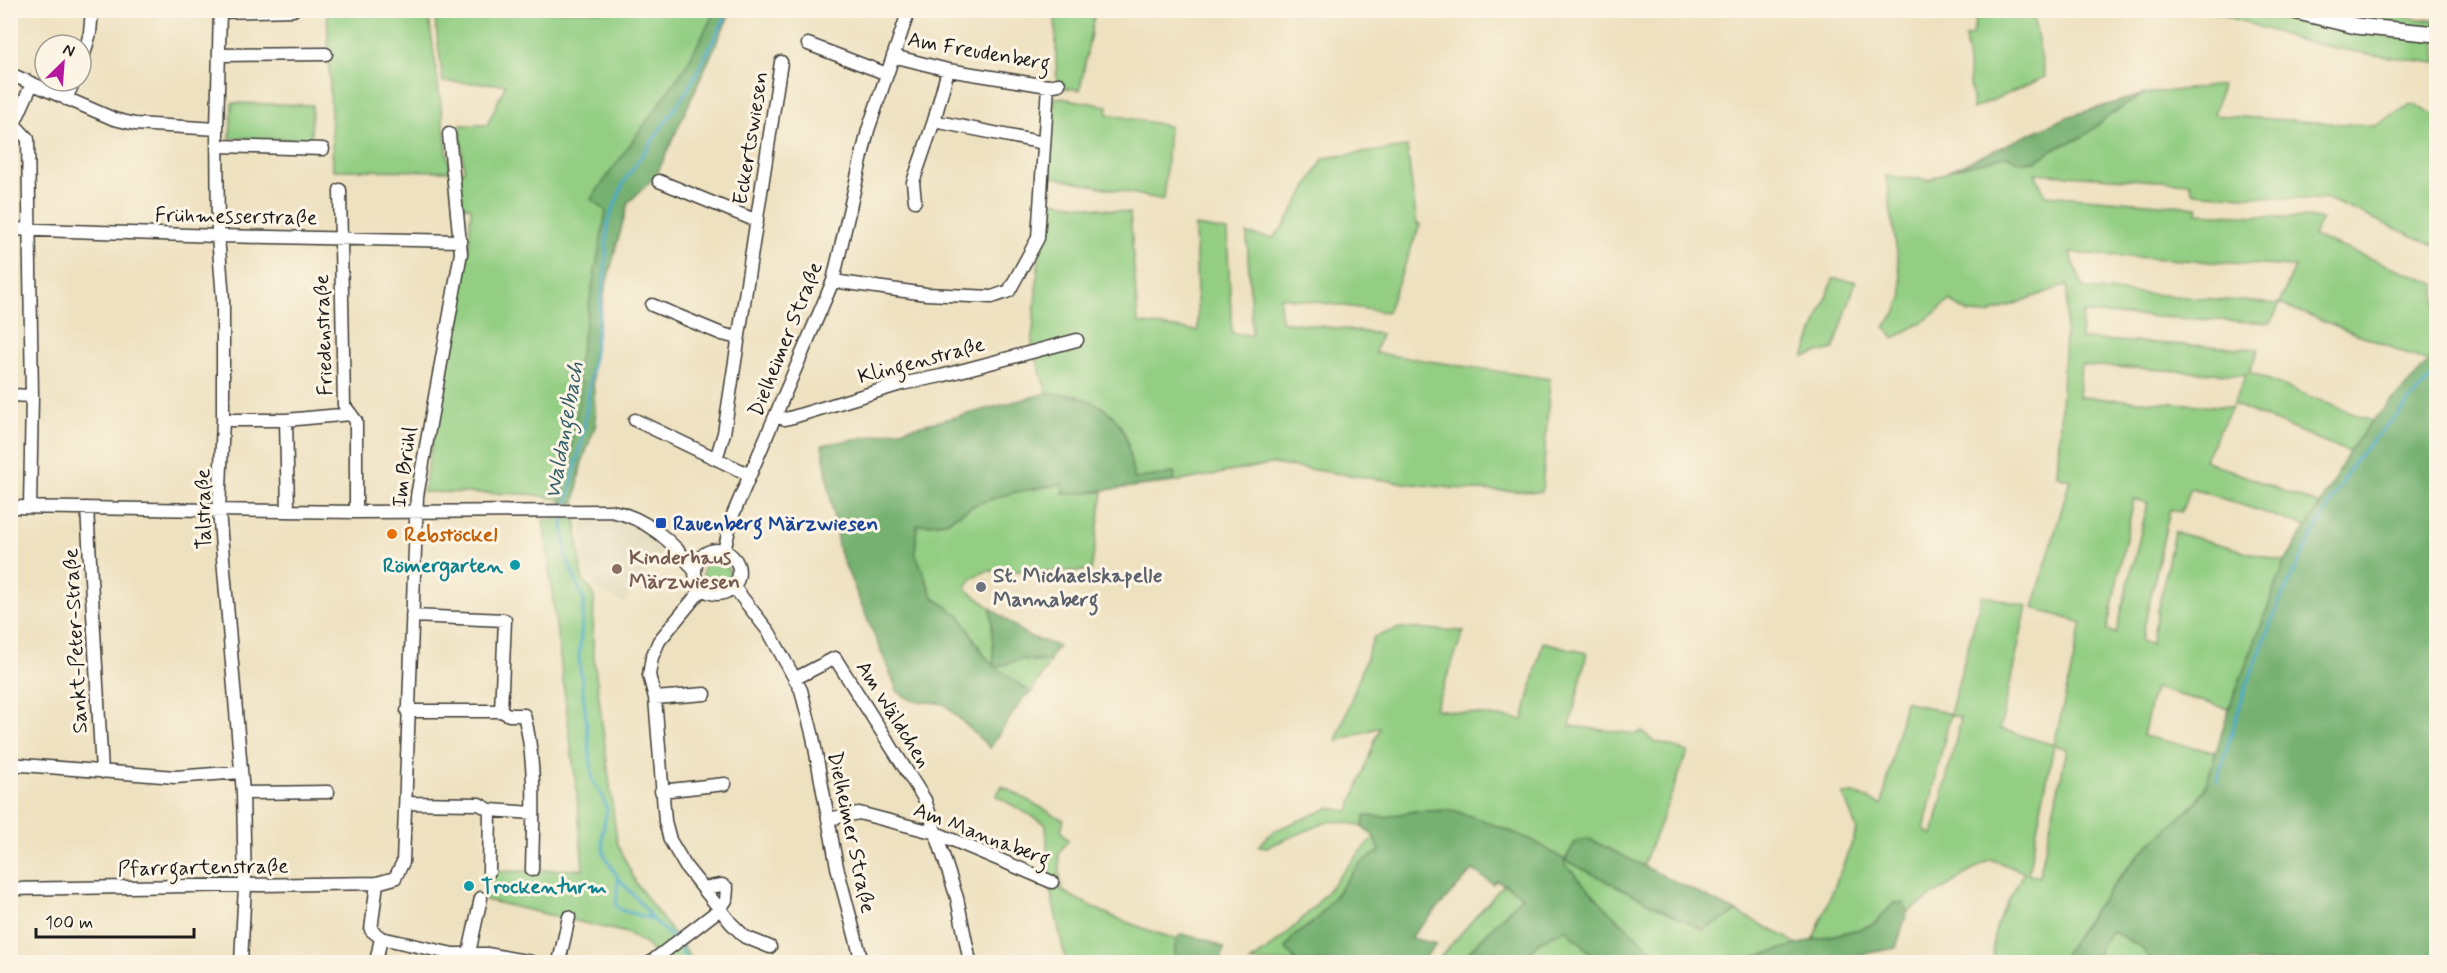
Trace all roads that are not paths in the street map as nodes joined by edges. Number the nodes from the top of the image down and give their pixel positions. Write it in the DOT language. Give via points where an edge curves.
graph roads {
  1 [pos="92,10"];
  2 [pos="293,10"];
  3 [pos="900,10"];
  4 [pos="909,10"];
  5 [pos="2290,10"];
  6 [pos="220,11"];
  7 [pos="90,33"];
  8 [pos="900,33"];
  9 [pos="2436,34"];
  10 [pos="808,44"];
  11 [pos="326,54"];
  12 [pos="220,55"];
  13 [pos="893,56"];
  14 [pos="781,62"];
  15 [pos="948,70"];
  16 [pos="10,74"];
  17 [pos="887,74"];
  18 [pos="32,84"];
  19 [pos="69,93"];
  20 [pos="66,99"];
  21 [pos="934,121"];
  22 [pos="12,125"];
  23 [pos="217,129"];
  24 [pos="449,134"];
  25 [pos="1044,143"];
  26 [pos="218,146"];
  27 [pos="323,149"];
  28 [pos="659,181"];
  29 [pos="340,190"];
  30 [pos="915,201"];
  31 [pos="757,221"];
  32 [pos="10,229"];
  33 [pos="29,230"];
  34 [pos="219,236"];
  35 [pos="340,238"];
  36 [pos="461,241"];
  37 [pos="833,281"];
  38 [pos="652,305"];
  39 [pos="738,338"];
  40 [pos="1077,339"];
  41 [pos="10,395"];
  42 [pos="32,396"];
  43 [pos="351,414"];
  44 [pos="776,416"];
  45 [pos="223,420"];
  46 [pos="286,420"];
  47 [pos="636,420"];
  48 [pos="716,459"];
  49 [pos="750,475"];
  50 [pos="10,507"];
  51 [pos="30,507"];
  52 [pos="87,508"];
  53 [pos="219,511"];
  54 [pos="288,511"];
  55 [pos="416,511"];
  56 [pos="356,512"];
  57 [pos="724,551"];
  58 [pos="684,555"];
  59 [pos="701,555"];
  60 [pos="694,570"];
  61 [pos="734,586"];
  62 [pos="702,589"];
  63 [pos="412,616"];
  64 [pos="801,675"];
  65 [pos="705,694"];
  66 [pos="655,698"];
  67 [pos="407,711"];
  68 [pos="501,711"];
  69 [pos="10,764"];
  70 [pos="102,772"];
  71 [pos="241,772"];
  72 [pos="725,784"];
  73 [pos="661,791"];
  74 [pos="328,792"];
  75 [pos="243,793"];
  76 [pos="406,803"];
  77 [pos="490,810"];
  78 [pos="533,813"];
  79 [pos="828,819"];
  80 [pos="936,833"];
  81 [pos="532,870"];
  82 [pos="489,872"];
  83 [pos="395,878"];
  84 [pos="1052,882"];
  85 [pos="377,883"];
  86 [pos="245,886"];
  87 [pos="704,888"];
  88 [pos="10,889"];
  89 [pos="481,898"];
  90 [pos="720,909"];
  91 [pos="569,917"];
  92 [pos="381,938"];
  93 [pos="770,947"];
  94 [pos="468,958"];
  95 [pos="241,963"];
  96 [pos="376,963"];
  97 [pos="531,963"];
  98 [pos="559,963"];
  99 [pos="651,963"];
  100 [pos="862,963"];
  101 [pos="970,963"];
  1 -- 7 [label="street"];
  2 -- 6 [label="street"];
  3 -- 8 [label="street"];
  4 -- 8 [label="street"];
  5 -- 9 [label="street" via="2356,26"];
  6 -- 12 [label="street, Talstraße"];
  8 -- 13 [label="street, Dielheimer Straße"];
  10 -- 17 [label="street"];
  11 -- 12 [label="street"];
  12 -- 23 [label="street, Talstraße"];
  13 -- 15 [label="street, Am Freudenberg"];
  13 -- 17 [label="street, Dielheimer Straße"];
  14 -- 31 [label="street, Eckertswiesen"];
  15 -- 21 [label="street"];
  15 -- 25 [label="street, Am Freudenberg" via="1053,85"];
  16 -- 18 [label="street"];
  17 -- 37 [label="street, Dielheimer Straße" via="868,130"];
  18 -- 20 [label="street"];
  18 -- 22 [label="street"];
  19 -- 20 [label="street"];
  20 -- 23 [label="street" via="135,124"];
  21 -- 25 [label="street"];
  21 -- 30 [label="street" via="913,182"];
  22 -- 33 [label="street" via="28,139"];
  23 -- 26 [label="street, Talstraße"];
  24 -- 36 [label="street, Im Brühl"];
  25 -- 37 [label="street" via="1038,238 1009,291 992,297 926,294"];
  26 -- 27 [label="street"];
  26 -- 34 [label="street, Talstraße"];
  28 -- 31 [label="street, Eckertswiesen"];
  29 -- 35 [label="street, Friedenstraße"];
  31 -- 39 [label="street, Eckertswiesen"];
  32 -- 33 [label="street, Frühmesserstraße"];
  33 -- 34 [label="street, Frühmesserstraße"];
  33 -- 42 [label="street"];
  34 -- 35 [label="street, Frühmesserstraße"];
  34 -- 45 [label="street, Talstraße"];
  35 -- 36 [label="street, Frühmesserstraße"];
  35 -- 43 [label="street, Friedenstraße" via="344,405"];
  36 -- 55 [label="street, Im Brühl"];
  37 -- 44 [label="street, Dielheimer Straße"];
  38 -- 39 [label="street"];
  39 -- 48 [label="street, Eckertswiesen" via="724,433"];
  40 -- 44 [label="street, Klingenstraße" via="901,384 793,417"];
  41 -- 42 [label="street"];
  42 -- 51 [label="street"];
  43 -- 46 [label="street"];
  43 -- 56 [label="street, Friedenstraße" via="356,421"];
  44 -- 49 [label="street, Dielheimer Straße"];
  45 -- 46 [label="street"];
  45 -- 53 [label="street, Talstraße"];
  46 -- 54 [label="street"];
  47 -- 48 [label="street"];
  48 -- 49 [label="street"];
  49 -- 57 [label="street, Dielheimer Straße" via="732,517"];
  50 -- 51 [label="street"];
  51 -- 52 [label="street"];
  52 -- 53 [label="street"];
  52 -- 70 [label="street, Sankt-Peter-Straße"];
  53 -- 54 [label="street"];
  53 -- 71 [label="street, Talstraße"];
  54 -- 56 [label="street"];
  55 -- 56 [label="street"];
  55 -- 58 [label="street" via="625,513 644,522"];
  55 -- 63 [label="street, Im Brühl"];
  57 -- 59 [label="street" via="712,550"];
  57 -- 61 [label="street" via="739,570"];
  58 -- 59 [label="street"];
  58 -- 60 [label="street"];
  59 -- 60 [label="street"];
  60 -- 62 [label="street"];
  61 -- 62 [label="street" via="724,593 712,594"];
  61 -- 64 [label="street, Dielheimer Straße"];
  62 -- 66 [label="street" via="665,632 652,657 649,675"];
  63 -- 67 [label="street, Im Brühl"];
  63 -- 68 [label="street" via="505,620"];
  64 -- 79 [label="street, Dielheimer Straße"];
  64 -- 80 [label="street, Am Wäldchen" via="835,658 925,800"];
  65 -- 66 [label="street"];
  66 -- 73 [label="street"];
  67 -- 68 [label="street"];
  67 -- 76 [label="street, Im Brühl"];
  68 -- 78 [label="street" via="509,716 524,715 529,733"];
  69 -- 70 [label="street"];
  70 -- 71 [label="street" via="175,777"];
  71 -- 75 [label="street, Talstraße"];
  72 -- 73 [label="street"];
  73 -- 87 [label="street" via="670,840"];
  74 -- 75 [label="street"];
  75 -- 86 [label="street, Talstraße"];
  76 -- 77 [label="street" via="479,804"];
  76 -- 83 [label="street, Im Brühl" via="404,862"];
  77 -- 78 [label="street"];
  77 -- 82 [label="street"];
  78 -- 81 [label="street"];
  79 -- 80 [label="street, Am Mannaberg" via="859,813"];
  79 -- 100 [label="street, Dielheimer Straße"];
  80 -- 84 [label="street, Am Mannaberg"];
  80 -- 101 [label="street" via="957,898"];
  83 -- 85 [label="street, Pfarrgartenstraße"];
  85 -- 86 [label="street, Pfarrgartenstraße"];
  85 -- 92 [label="street" via="371,930"];
  86 -- 88 [label="street, Pfarrgartenstraße"];
  86 -- 95 [label="street, Talstraße"];
  87 -- 90 [label="street"];
  87 -- 90 [label="street" via="727,888"];
  89 -- 94 [label="street"];
  90 -- 93 [label="street" via="745,937"];
  90 -- 99 [label="street"];
  91 -- 98 [label="street"];
  92 -- 94 [label="street"];
  92 -- 96 [label="street"];
  94 -- 97 [label="street" via="488,954"];
}
